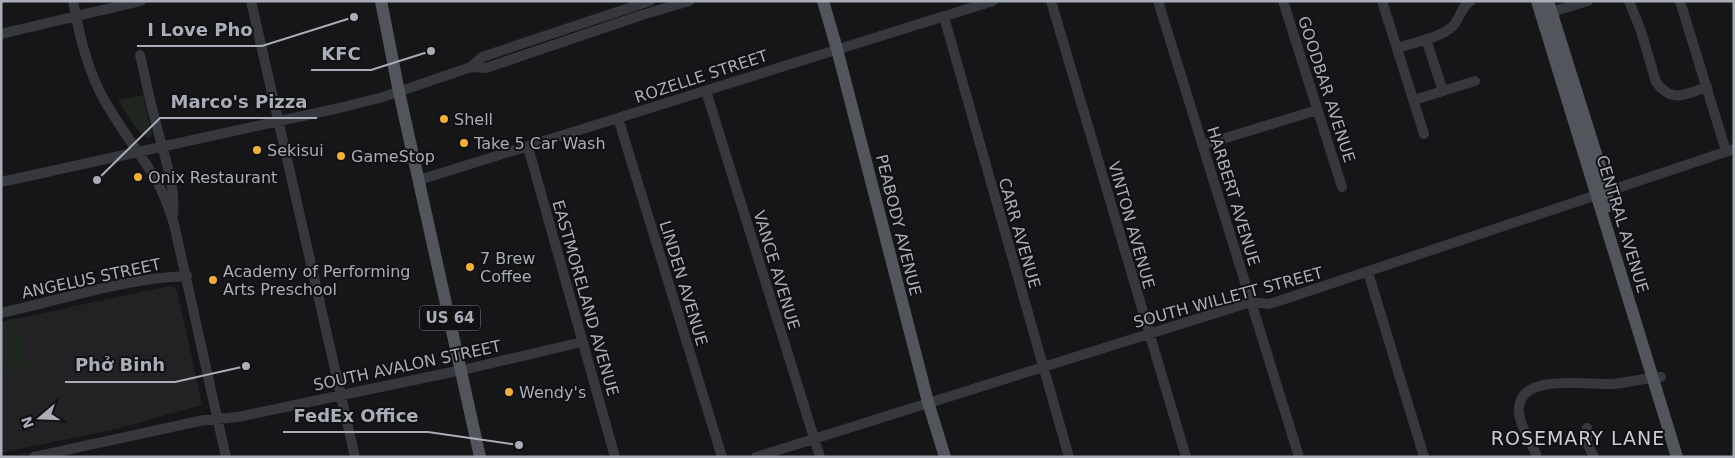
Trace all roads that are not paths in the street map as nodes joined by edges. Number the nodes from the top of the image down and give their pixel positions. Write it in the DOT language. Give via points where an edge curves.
graph roads {
  1 [pos="72,1"];
  2 [pos="141,1"];
  3 [pos="250,1"];
  4 [pos="381,1"];
  5 [pos="650,1"];
  6 [pos="689,1"];
  7 [pos="823,1"];
  8 [pos="993,1"];
  9 [pos="1051,1"];
  10 [pos="1158,1"];
  11 [pos="1283,1"];
  12 [pos="1382,1"];
  13 [pos="1471,1"];
  14 [pos="1537,1"];
  15 [pos="1588,1"];
  16 [pos="1629,1"];
  17 [pos="1680,1"];
  18 [pos="1547,10"];
  19 [pos="76,17"];
  20 [pos="944,17"];
  21 [pos="1,34"];
  22 [pos="1426,39"];
  23 [pos="1397,48"];
  24 [pos="837,49"];
  25 [pos="140,55"];
  26 [pos="471,67"];
  27 [pos="1475,81"];
  28 [pos="1706,87"];
  29 [pos="706,91"];
  30 [pos="1443,91"];
  31 [pos="399,92"];
  32 [pos="1414,100"];
  33 [pos="1317,110"];
  34 [pos="618,118"];
  35 [pos="278,122"];
  36 [pos="1424,134"];
  37 [pos="1203,145"];
  38 [pos="162,147"];
  39 [pos="528,147"];
  40 [pos="1730,150"];
  41 [pos="138,152"];
  42 [pos="419,180"];
  43 [pos="1,182"];
  44 [pos="1342,187"];
  45 [pos="1601,194"];
  46 [pos="173,219"];
  47 [pos="1368,272"];
  48 [pos="187,276"];
  49 [pos="1251,302"];
  50 [pos="1,313"];
  51 [pos="1148,333"];
  52 [pos="582,342"];
  53 [pos="1043,366"];
  54 [pos="462,370"];
  55 [pos="1657,377"];
  56 [pos="342,395"];
  57 [pos="928,402"];
  58 [pos="218,419"];
  59 [pos="1587,428"];
  60 [pos="814,438"];
  61 [pos="56,454"];
  62 [pos="477,456"];
  63 [pos="34,457"];
  64 [pos="226,457"];
  65 [pos="355,457"];
  66 [pos="615,457"];
  67 [pos="722,457"];
  68 [pos="756,457"];
  69 [pos="820,457"];
  70 [pos="945,457"];
  71 [pos="1069,457"];
  72 [pos="1186,457"];
  73 [pos="1299,457"];
  74 [pos="1424,457"];
  75 [pos="1537,457"];
  76 [pos="1594,457"];
  77 [pos="1677,457"];
  78 [pos="1686,457"];
  1 -- 19 [label="street"];
  2 -- 19 [label="street"];
  3 -- 35 [label="street"];
  4 -- 31 [label="main road, US 64"];
  5 -- 26 [label="street" via="482,57"];
  6 -- 26 [label="street" via="486,68"];
  7 -- 24 [label="main road, PEABODY AVENUE"];
  8 -- 20 [label="street, ROZELLE STREET"];
  9 -- 51 [label="street, VINTON AVENUE"];
  10 -- 37 [label="street, HARBERT AVENUE"];
  11 -- 33 [label="street, GOODBAR AVENUE"];
  12 -- 23 [label="street"];
  13 -- 22 [label="street" via="1454,25"];
  14 -- 18 [label="main road, CENTRAL AVENUE"];
  15 -- 18 [label="street"];
  16 -- 28 [label="street" via="1660,88 1680,96"];
  17 -- 28 [label="street"];
  18 -- 45 [label="main road, CENTRAL AVENUE"];
  19 -- 21 [label="street"];
  19 -- 41 [label="street" via="85,56 99,90"];
  20 -- 24 [label="street, ROZELLE STREET"];
  20 -- 53 [label="street, CARR AVENUE"];
  22 -- 23 [label="street"];
  22 -- 30 [label="street"];
  23 -- 32 [label="street"];
  24 -- 29 [label="street, ROZELLE STREET"];
  24 -- 57 [label="main road, PEABODY AVENUE"];
  25 -- 38 [label="street"];
  26 -- 31 [label="street"];
  27 -- 30 [label="street"];
  28 -- 40 [label="street"];
  29 -- 34 [label="street, ROZELLE STREET"];
  29 -- 60 [label="street, VANCE AVENUE"];
  30 -- 32 [label="street"];
  31 -- 35 [label="street"];
  31 -- 42 [label="main road, US 64"];
  32 -- 36 [label="street"];
  33 -- 37 [label="street"];
  33 -- 44 [label="street, GOODBAR AVENUE"];
  34 -- 39 [label="street, ROZELLE STREET"];
  34 -- 67 [label="street, LINDEN AVENUE"];
  35 -- 38 [label="street"];
  35 -- 56 [label="street"];
  37 -- 49 [label="street, HARBERT AVENUE"];
  38 -- 41 [label="street"];
  38 -- 46 [label="street" via="174,202"];
  39 -- 42 [label="street, ROZELLE STREET"];
  39 -- 52 [label="street, EASTMORELAND AVENUE"];
  40 -- 45 [label="street, SOUTH WILLETT STREET"];
  41 -- 43 [label="street"];
  41 -- 46 [label="street" via="164,196"];
  42 -- 54 [label="main road, US 64"];
  45 -- 47 [label="street, SOUTH WILLETT STREET"];
  45 -- 55 [label="main road, CENTRAL AVENUE"];
  46 -- 48 [label="street"];
  47 -- 49 [label="street, SOUTH WILLETT STREET" via="1276,302"];
  47 -- 74 [label="street"];
  48 -- 50 [label="street, ANGELUS STREET" via="134,283"];
  48 -- 58 [label="street"];
  49 -- 51 [label="street, SOUTH WILLETT STREET"];
  49 -- 73 [label="street, HARBERT AVENUE"];
  51 -- 53 [label="street, SOUTH WILLETT STREET"];
  51 -- 72 [label="street, VINTON AVENUE"];
  52 -- 54 [label="street, SOUTH AVALON STREET"];
  52 -- 66 [label="street, EASTMORELAND AVENUE"];
  53 -- 57 [label="street, SOUTH WILLETT STREET"];
  53 -- 71 [label="street, CARR AVENUE"];
  54 -- 56 [label="street, SOUTH AVALON STREET"];
  54 -- 62 [label="main road, US 64"];
  55 -- 75 [label="street" via="1613,384 1561,383 1531,388 1523,394 1519,406 1520,420"];
  55 -- 77 [label="main road, CENTRAL AVENUE"];
  55 -- 78 [label="main road, CENTRAL AVENUE"];
  56 -- 58 [label="street, SOUTH AVALON STREET"];
  56 -- 65 [label="street"];
  57 -- 60 [label="street, SOUTH WILLETT STREET"];
  57 -- 70 [label="main road, PEABODY AVENUE"];
  58 -- 61 [label="street, SOUTH AVALON STREET"];
  58 -- 64 [label="street"];
  59 -- 76 [label="street" via="1587,442"];
  60 -- 68 [label="street, SOUTH WILLETT STREET"];
  60 -- 69 [label="street, VANCE AVENUE"];
  61 -- 63 [label="street, SOUTH AVALON STREET"];
}
